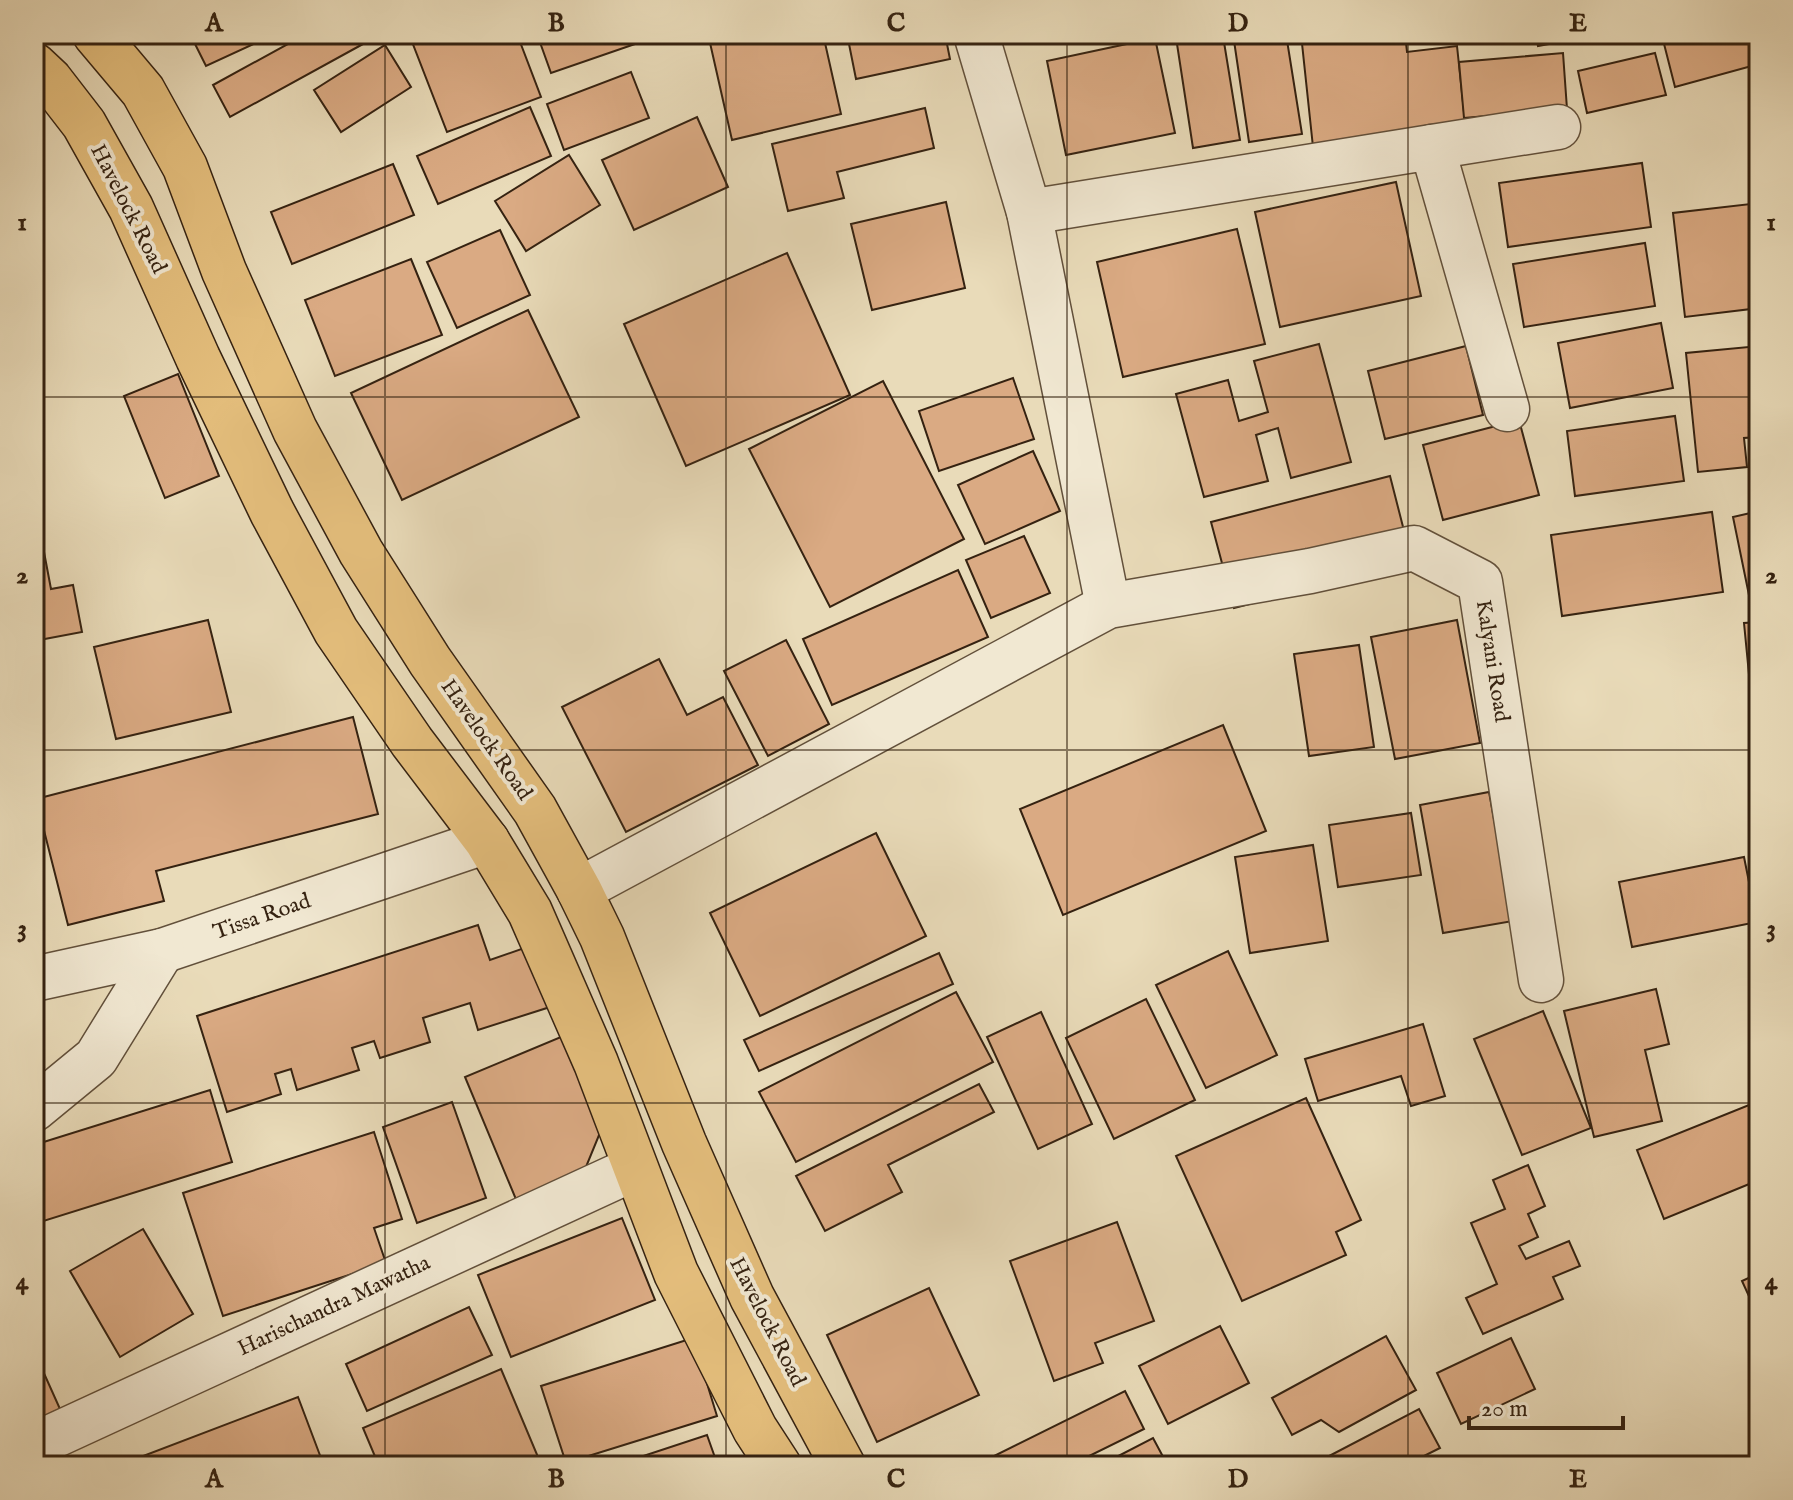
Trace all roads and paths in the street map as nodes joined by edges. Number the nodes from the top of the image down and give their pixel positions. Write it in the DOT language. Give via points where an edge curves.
graph roads {
  1 [pos="95,34"];
  2 [pos="976,34"];
  3 [pos="34,65"];
  4 [pos="1558,127"];
  5 [pos="1432,147"];
  6 [pos="1029,212"];
  7 [pos="1507,409"];
  8 [pos="1108,606"];
  9 [pos="487,841"];
  10 [pos="579,890"];
  11 [pos="162,951"];
  12 [pos="34,979"];
  13 [pos="1541,980"];
  14 [pos="34,1109"];
  15 [pos="635,1168"];
  16 [pos="34,1445"];
  17 [pos="779,1466"];
  18 [pos="843,1466"];
  1 -- 10 [label="main road, Havelock Road" via="143,91 185,167 224,271 295,430 361,552 535,810"];
  2 -- 6 [label="street"];
  3 -- 9 [label="main road, Havelock Road" via="84,124 131,208 272,512 336,631"];
  4 -- 5 [label="street"];
  5 -- 6 [label="street"];
  5 -- 7 [label="street"];
  6 -- 8 [label="street"];
  8 -- 10 [label="street"];
  8 -- 13 [label="street, Kalyani Road" via="1414,548 1480,582"];
  9 -- 11 [label="street, Tissa Road"];
  9 -- 15 [label="main road, Havelock Road" via="530,912"];
  10 -- 18 [label="main road, Havelock Road" via="752,1297"];
  11 -- 12 [label="street, Tissa Road"];
  11 -- 14 [label="street" via="96,1058"];
  15 -- 16 [label="street, Harischandra Mawatha"];
  15 -- 17 [label="main road, Havelock Road" via="676,1273"];
}
